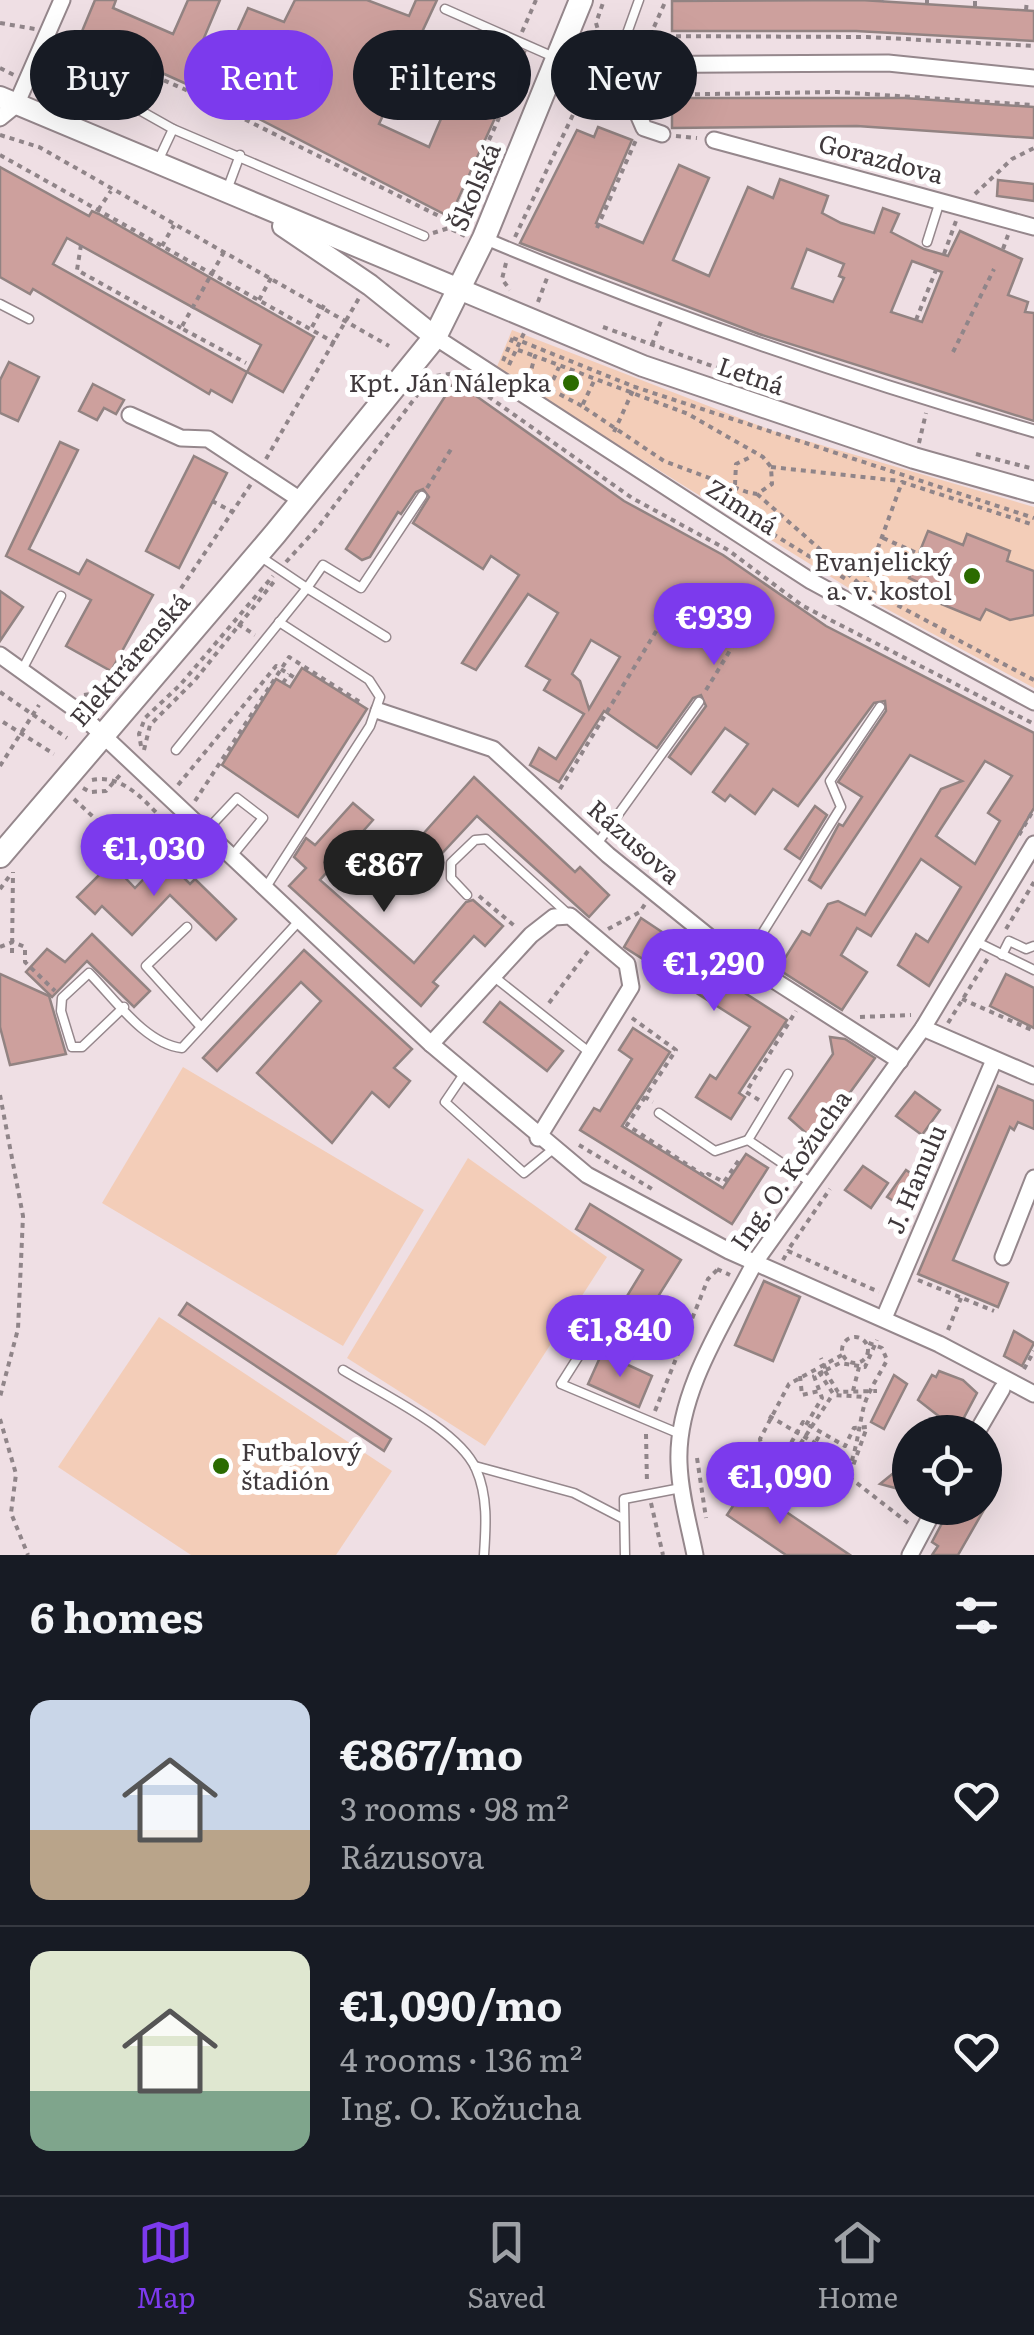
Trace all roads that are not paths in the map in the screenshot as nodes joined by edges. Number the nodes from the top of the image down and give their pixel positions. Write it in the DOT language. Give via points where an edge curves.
graph roads {
  1 [pos="62,0"];
  2 [pos="581,0"];
  3 [pos="639,0"];
  4 [pos="445,9"];
  5 [pos="49,30"];
  6 [pos="569,30"];
  7 [pos="628,30"];
  8 [pos="551,56"];
  9 [pos="697,64"];
  10 [pos="30,65"];
  11 [pos="551,76"];
  12 [pos="1034,78"];
  13 [pos="5,107"];
  14 [pos="159,120"];
  15 [pos="640,120"];
  16 [pos="173,128"];
  17 [pos="662,134"];
  18 [pos="714,140"];
  19 [pos="240,155"];
  20 [pos="156,166"];
  21 [pos="226,194"];
  22 [pos="940,200"];
  23 [pos="252,206"];
  24 [pos="1034,228"];
  25 [pos="424,236"];
  26 [pos="483,241"];
  27 [pos="927,242"];
  28 [pos="460,288"];
  29 [pos="0,304"];
  30 [pos="29,319"];
  31 [pos="435,337"];
  32 [pos="130,414"];
  33 [pos="1034,431"];
  34 [pos="1034,492"];
  35 [pos="422,496"];
  36 [pos="302,502"];
  37 [pos="258,554"];
  38 [pos="307,588"];
  39 [pos="61,596"];
  40 [pos="279,622"];
  41 [pos="386,637"];
  42 [pos="0,655"];
  43 [pos="22,670"];
  44 [pos="698,702"];
  45 [pos="1034,702"];
  46 [pos="880,707"];
  47 [pos="379,711"];
  48 [pos="102,735"];
  49 [pos="176,750"];
  50 [pos="206,831"];
  51 [pos="597,844"];
  52 [pos="1034,844"];
  53 [pos="232,856"];
  54 [pos="11,864"];
  55 [pos="266,887"];
  56 [pos="467,895"];
  57 [pos="570,916"];
  58 [pos="300,920"];
  59 [pos="187,927"];
  60 [pos="975,941"];
  61 [pos="1034,946"];
  62 [pos="1002,954"];
  63 [pos="745,961"];
  64 [pos="1034,970"];
  65 [pos="493,976"];
  66 [pos="124,1008"];
  67 [pos="202,1026"];
  68 [pos="922,1028"];
  69 [pos="431,1044"];
  70 [pos="589,1052"];
  71 [pos="893,1057"];
  72 [pos="994,1060"];
  73 [pos="464,1074"];
  74 [pos="788,1074"];
  75 [pos="1034,1076"];
  76 [pos="659,1113"];
  77 [pos="538,1138"];
  78 [pos="748,1140"];
  79 [pos="552,1150"];
  80 [pos="1034,1178"];
  81 [pos="810,1182"];
  82 [pos="1003,1257"];
  83 [pos="754,1262"];
  84 [pos="884,1318"];
  85 [pos="580,1354"];
  86 [pos="344,1370"];
  87 [pos="1002,1390"];
  88 [pos="1034,1394"];
  89 [pos="988,1415"];
  90 [pos="680,1434"];
  91 [pos="475,1466"];
  92 [pos="682,1488"];
  93 [pos="622,1518"];
  94 [pos="926,1525"];
  95 [pos="484,1555"];
  96 [pos="625,1555"];
  97 [pos="696,1555"];
  98 [pos="910,1555"];
  1 -- 5 [label="street"];
  2 -- 6 [label="main road, Školská"];
  3 -- 7 [label="lane"];
  4 -- 8 [label="lane"];
  9 -- 12 [label="street" via="888,63"];
  10 -- 13 [label="street"];
  11 -- 26 [label="main road, Školská"];
  13 -- 20 [label="street"];
  14 -- 16 [label="lane"];
  15 -- 17 [label="street"];
  16 -- 19 [label="lane"];
  16 -- 20 [label="lane"];
  18 -- 22 [label="street, Gorazdova"];
  19 -- 21 [label="lane"];
  19 -- 25 [label="lane"];
  20 -- 21 [label="street"];
  21 -- 23 [label="street"];
  22 -- 24 [label="street, Gorazdova"];
  22 -- 27 [label="lane"];
  23 -- 28 [label="street, Letná"];
  23 -- 31 [label="street"];
  26 -- 28 [label="main road, Školská"];
  26 -- 33 [label="street, Letná" via="665,311"];
  28 -- 31 [label="main road, Školská"];
  28 -- 34 [label="street, Letná" via="527,307 643,366"];
  29 -- 30 [label="lane"];
  31 -- 36 [label="main road, Elektrárenská"];
  31 -- 45 [label="street, Zimná" via="611,438 811,581"];
  32 -- 36 [label="street" via="182,438 208,438"];
  35 -- 38 [label="lane" via="361,588 323,564"];
  36 -- 37 [label="main road, Elektrárenská"];
  37 -- 38 [label="lane"];
  37 -- 48 [label="main road, Elektrárenská"];
  38 -- 40 [label="lane"];
  38 -- 41 [label="lane"];
  39 -- 43 [label="lane"];
  40 -- 47 [label="lane" via="375,685"];
  40 -- 49 [label="lane"];
  42 -- 43 [label="street"];
  43 -- 48 [label="street"];
  44 -- 51 [label="lane"];
  46 -- 63 [label="lane" via="830,781 841,807"];
  47 -- 51 [label="street, Rázusova" via="493,750"];
  47 -- 55 [label="lane"];
  48 -- 50 [label="street" via="139,757"];
  48 -- 54 [label="main road, Elektrárenská"];
  50 -- 53 [label="street"];
  50 -- 53 [label="lane" via="237,798 263,818"];
  51 -- 63 [label="street, Rázusova"];
  52 -- 60 [label="street, Ing. O. Kožucha"];
  53 -- 55 [label="street"];
  55 -- 58 [label="street"];
  56 -- 57 [label="lane" via="451,878 450,863 475,840 486,840"];
  57 -- 65 [label="street" via="554,917"];
  57 -- 70 [label="street" via="602,934 627,964 631,987"];
  58 -- 67 [label="lane"];
  58 -- 69 [label="street"];
  59 -- 67 [label="lane" via="146,966"];
  60 -- 62 [label="lane"];
  60 -- 68 [label="street, Ing. O. Kožucha"];
  61 -- 62 [label="lane" via="1009,941"];
  62 -- 64 [label="lane"];
  63 -- 71 [label="street, Rázusova"];
  65 -- 69 [label="street"];
  65 -- 70 [label="lane"];
  66 -- 66 [label="lane" via="89,973 62,998 72,1047 82,1047"];
  66 -- 67 [label="lane" via="168,1046 182,1048"];
  68 -- 71 [label="street, Ing. O. Kožucha"];
  68 -- 72 [label="street"];
  69 -- 73 [label="street"];
  70 -- 77 [label="street"];
  71 -- 81 [label="street, Ing. O. Kožucha"];
  72 -- 75 [label="street"];
  72 -- 84 [label="street, J. Hanulu"];
  73 -- 77 [label="street"];
  73 -- 79 [label="lane" via="445,1102 524,1173"];
  74 -- 78 [label="lane"];
  76 -- 78 [label="lane" via="715,1151"];
  77 -- 79 [label="street"];
  78 -- 81 [label="lane"];
  79 -- 83 [label="street" via="628,1199"];
  80 -- 82 [label="street"];
  81 -- 83 [label="street, Ing. O. Kožucha"];
  83 -- 84 [label="street"];
  83 -- 90 [label="street, Ing. O. Kožucha"];
  84 -- 88 [label="street"];
  85 -- 90 [label="lane" via="561,1384"];
  86 -- 91 [label="lane" via="452,1441"];
  87 -- 89 [label="street"];
  90 -- 92 [label="street, Ing. O. Kožucha"];
  91 -- 93 [label="lane" via="574,1493"];
  91 -- 95 [label="lane" via="486,1516"];
  92 -- 93 [label="lane" via="624,1499"];
  92 -- 97 [label="street, Ing. O. Kožucha"];
  93 -- 96 [label="lane"];
  94 -- 98 [label="street"];
}
